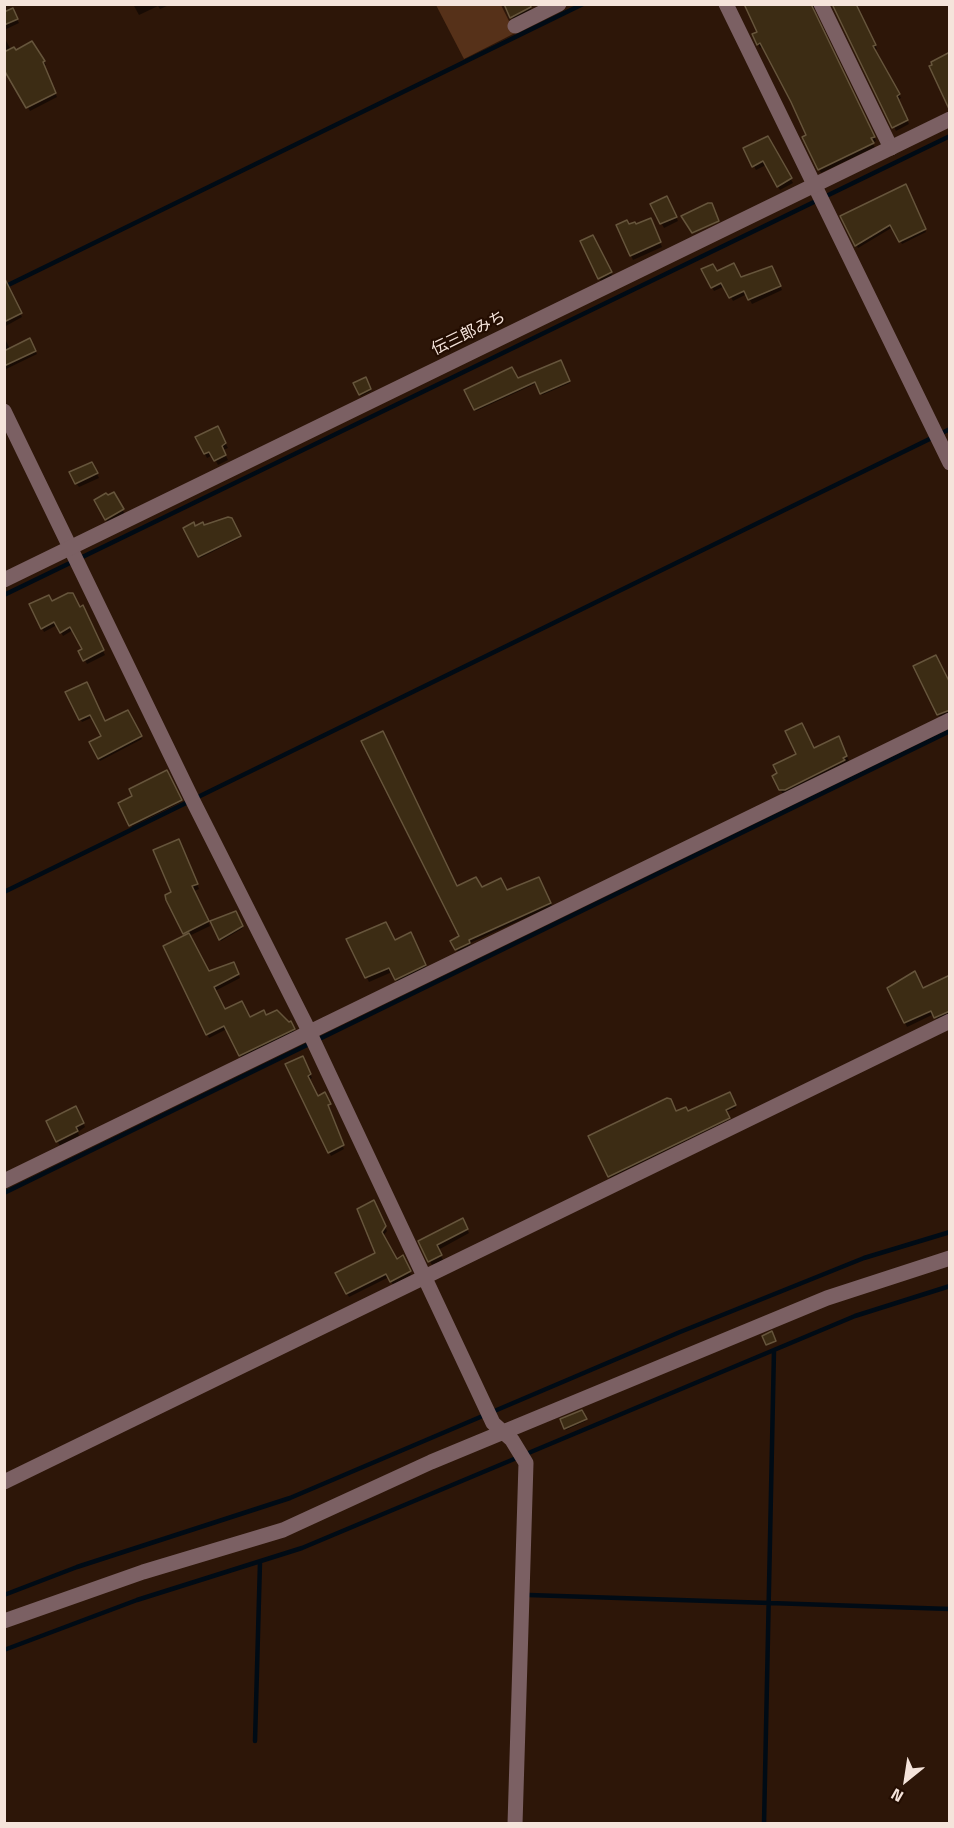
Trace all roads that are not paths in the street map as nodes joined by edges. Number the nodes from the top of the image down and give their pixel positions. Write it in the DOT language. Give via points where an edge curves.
graph roads {
  1 [pos="726,4"];
  2 [pos="821,4"];
  3 [pos="553,6"];
  4 [pos="515,26"];
  5 [pos="950,119"];
  6 [pos="891,148"];
  7 [pos="818,193"];
  8 [pos="4,411"];
  9 [pos="950,463"];
  10 [pos="76,556"];
  11 [pos="4,580"];
  12 [pos="950,720"];
  13 [pos="950,1021"];
  14 [pos="311,1039"];
  15 [pos="4,1181"];
  16 [pos="950,1258"];
  17 [pos="423,1276"];
  18 [pos="504,1433"];
  19 [pos="4,1482"];
  20 [pos="4,1621"];
  21 [pos="515,1824"];
  1 -- 7 [label="street"];
  2 -- 6 [label="street"];
  3 -- 4 [label="street"];
  5 -- 6 [label="street, 伝三郎みち"];
  6 -- 7 [label="street, 伝三郎みち"];
  7 -- 9 [label="street"];
  7 -- 10 [label="street, 伝三郎みち"];
  8 -- 10 [label="street"];
  10 -- 11 [label="street, 伝三郎みち"];
  10 -- 14 [label="street"];
  12 -- 14 [label="street"];
  13 -- 17 [label="street"];
  14 -- 15 [label="street"];
  14 -- 17 [label="street"];
  16 -- 18 [label="street" via="827,1298"];
  17 -- 18 [label="street" via="488,1413"];
  17 -- 19 [label="street"];
  18 -- 20 [label="street" via="283,1530 143,1572"];
  18 -- 21 [label="street" via="521,1454"];
}
